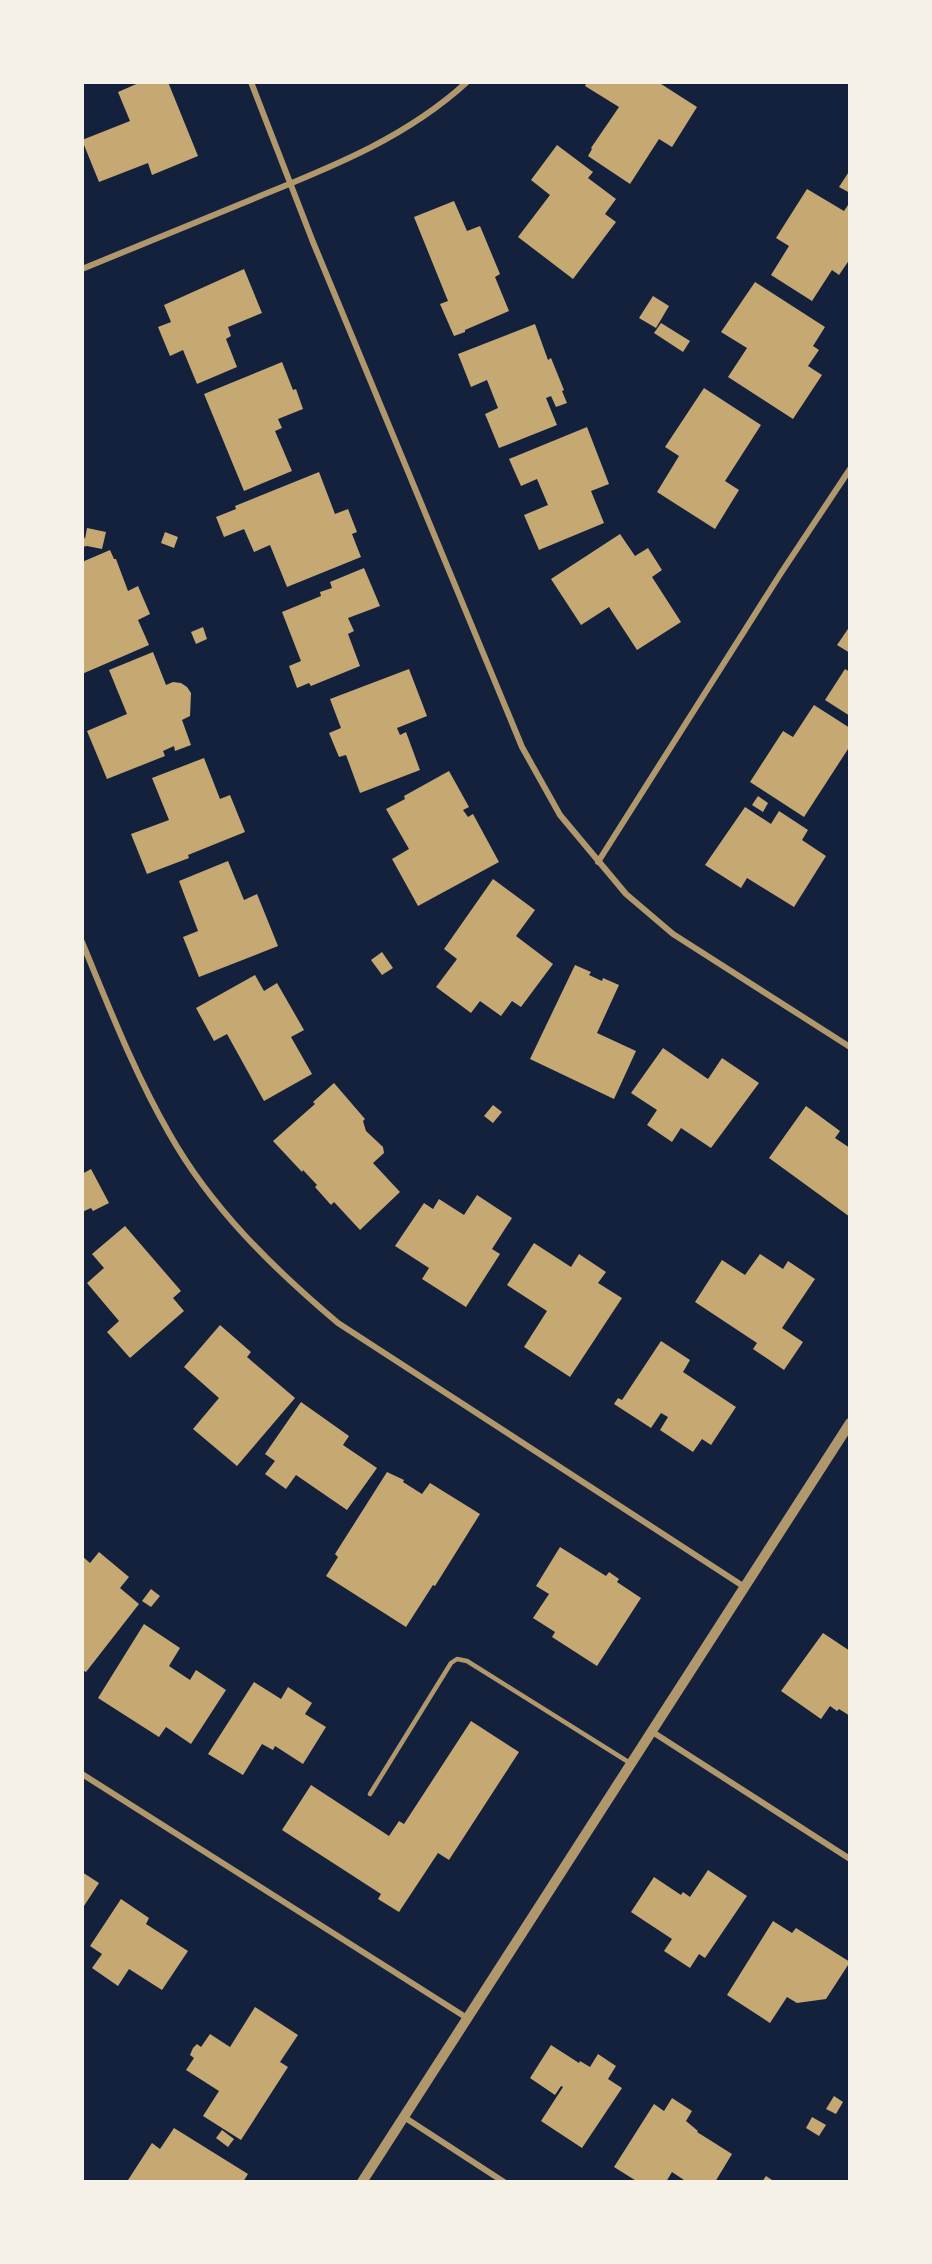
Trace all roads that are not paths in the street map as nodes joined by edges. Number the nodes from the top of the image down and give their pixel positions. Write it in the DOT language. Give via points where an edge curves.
graph roads {
  1 [pos="251,82"];
  2 [pos="467,82"];
  3 [pos="291,183"];
  4 [pos="82,269"];
  5 [pos="849,469"];
  6 [pos="598,862"];
  7 [pos="82,942"];
  8 [pos="849,1047"];
  9 [pos="849,1423"];
  10 [pos="743,1586"];
  11 [pos="651,1731"];
  12 [pos="630,1763"];
  13 [pos="82,1774"];
  14 [pos="370,1794"];
  15 [pos="849,1859"];
  16 [pos="467,2018"];
  17 [pos="404,2117"];
  18 [pos="362,2181"];
  19 [pos="504,2181"];
  1 -- 3 [label="street"];
  2 -- 3 [label="street" via="407,129 360,155"];
  3 -- 4 [label="street"];
  3 -- 6 [label="street" via="522,747 560,815"];
  5 -- 6 [label="street"];
  6 -- 8 [label="street" via="626,894 673,934"];
  7 -- 10 [label="street" via="132,1063 170,1135 208,1192 245,1237 293,1285 338,1323"];
  9 -- 10 [label="street"];
  10 -- 11 [label="street"];
  11 -- 12 [label="street"];
  11 -- 15 [label="street"];
  12 -- 14 [label="lane" via="467,1661 457,1659"];
  12 -- 16 [label="street"];
  13 -- 16 [label="street"];
  16 -- 17 [label="street"];
  17 -- 18 [label="street"];
  17 -- 19 [label="street"];
}
